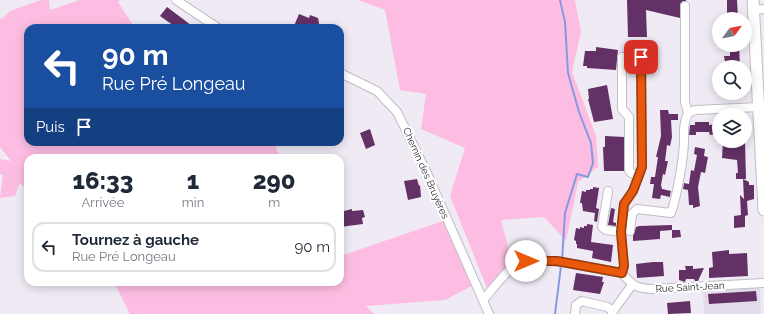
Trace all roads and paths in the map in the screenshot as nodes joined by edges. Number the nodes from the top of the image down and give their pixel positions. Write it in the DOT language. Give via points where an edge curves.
graph roads {
  1 [pos="176,0"];
  2 [pos="685,6"];
  3 [pos="757,6"];
  4 [pos="212,24"];
  5 [pos="344,75"];
  6 [pos="759,107"];
  7 [pos="688,113"];
  8 [pos="763,165"];
  9 [pos="638,176"];
  10 [pos="608,191"];
  11 [pos="764,210"];
  12 [pos="626,232"];
  13 [pos="622,273"];
  14 [pos="764,283"];
  15 [pos="632,285"];
  16 [pos="484,299"];
  17 [pos="613,312"];
  18 [pos="490,314"];
  19 [pos="575,314"];
  1 -- 4 [label="street"];
  2 -- 7 [label="street" via="685,102"];
  3 -- 6 [label="main road"];
  5 -- 16 [label="street, Chemin des Bruyères" via="377,91 397,112"];
  6 -- 7 [label="street" via="695,110"];
  6 -- 8 [label="main road"];
  7 -- 12 [label="street" via="684,120 684,143 671,213 637,209 632,214"];
  8 -- 11 [label="main road"];
  9 -- 9 [label="street" via="642,167 641,57 622,57 622,109 629,117 629,170"];
  9 -- 12 [label="street" via="633,191 624,204"];
  10 -- 12 [label="street" via="602,227 606,230"];
  12 -- 13 [label="street"];
  13 -- 15 [label="street"];
  13 -- 16 [label="street" via="557,261 526,261 510,270"];
  14 -- 15 [label="street, Rue Saint-Jean" via="652,289"];
  15 -- 17 [label="street"];
  16 -- 18 [label="street, Chemin des Bruyères"];
  17 -- 19 [label="street" via="607,307 582,302 576,305"];
}
